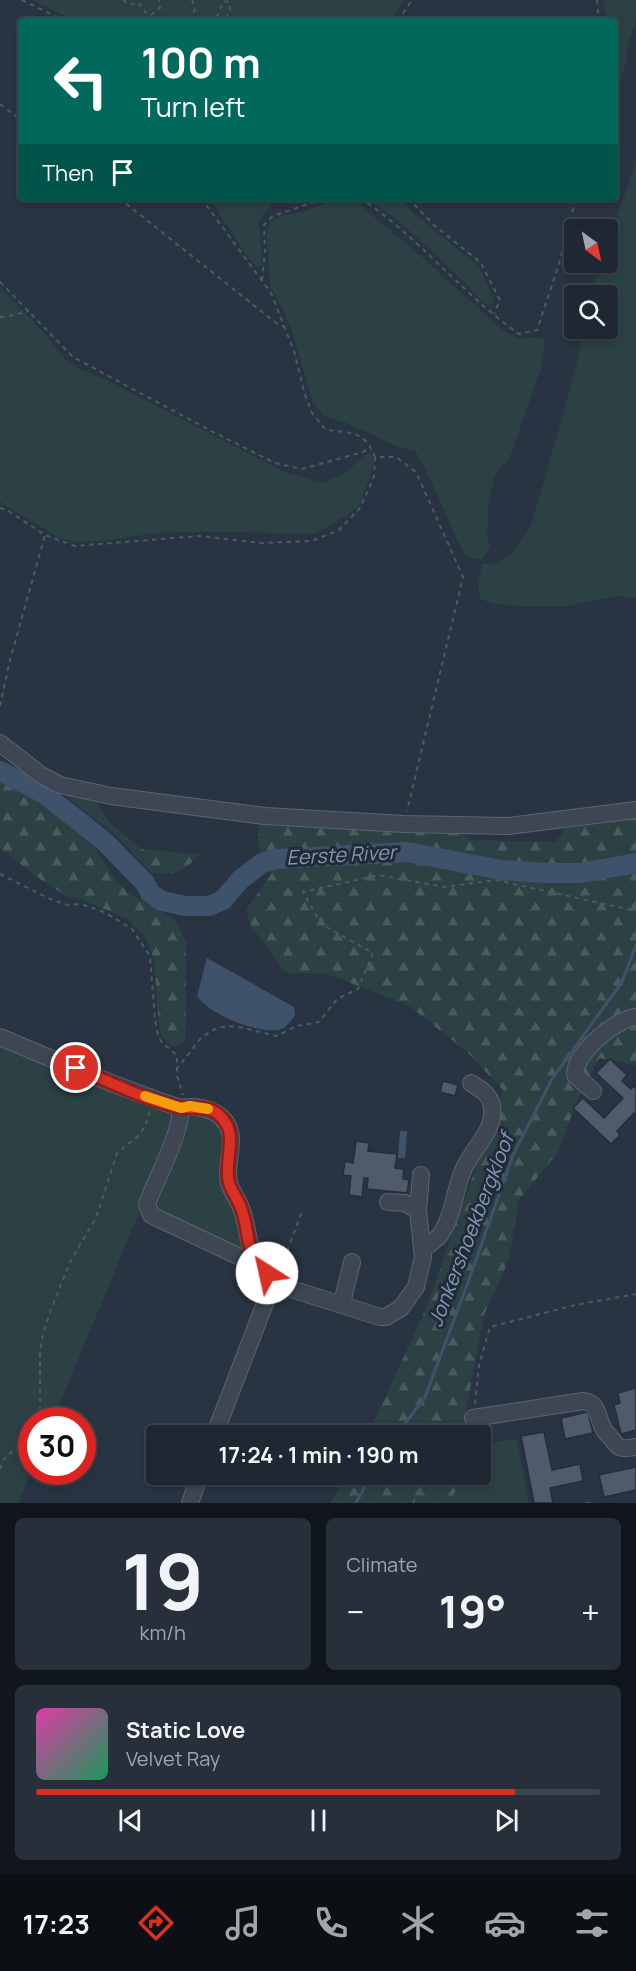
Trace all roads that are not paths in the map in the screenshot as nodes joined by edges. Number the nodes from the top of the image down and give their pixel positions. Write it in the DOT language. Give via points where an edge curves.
graph roads {
  1 [pos="0,743"];
  2 [pos="636,810"];
  3 [pos="636,1017"];
  4 [pos="0,1037"];
  5 [pos="471,1083"];
  6 [pos="593,1091"];
  7 [pos="186,1107"];
  8 [pos="421,1175"];
  9 [pos="388,1202"];
  10 [pos="418,1210"];
  11 [pos="422,1250"];
  12 [pos="352,1262"];
  13 [pos="257,1266"];
  14 [pos="276,1282"];
  15 [pos="342,1304"];
  16 [pos="473,1418"];
  17 [pos="218,1425"];
  18 [pos="636,1447"];
  19 [pos="196,1485"];
  20 [pos="189,1503"];
  1 -- 2 [label="street" via="60,785 265,816 508,826"];
  3 -- 6 [label="street" via="610,1027 575,1068 575,1075"];
  4 -- 7 [label="street" via="152,1099"];
  5 -- 11 [label="street" via="485,1092 492,1104 492,1116 462,1172 448,1220 440,1234"];
  7 -- 13 [label="street" via="216,1112 229,1128 229,1182 242,1209"];
  7 -- 13 [label="street" via="147,1204 149,1213"];
  8 -- 10 [label="street"];
  9 -- 10 [label="street" via="405,1203"];
  10 -- 11 [label="street"];
  11 -- 15 [label="street" via="416,1287 394,1314 380,1317"];
  12 -- 15 [label="street"];
  13 -- 14 [label="street"];
  14 -- 15 [label="street"];
  14 -- 17 [label="street"];
  16 -- 18 [label="street" via="591,1402 602,1428 617,1446"];
  19 -- 20 [label="street"];
}
